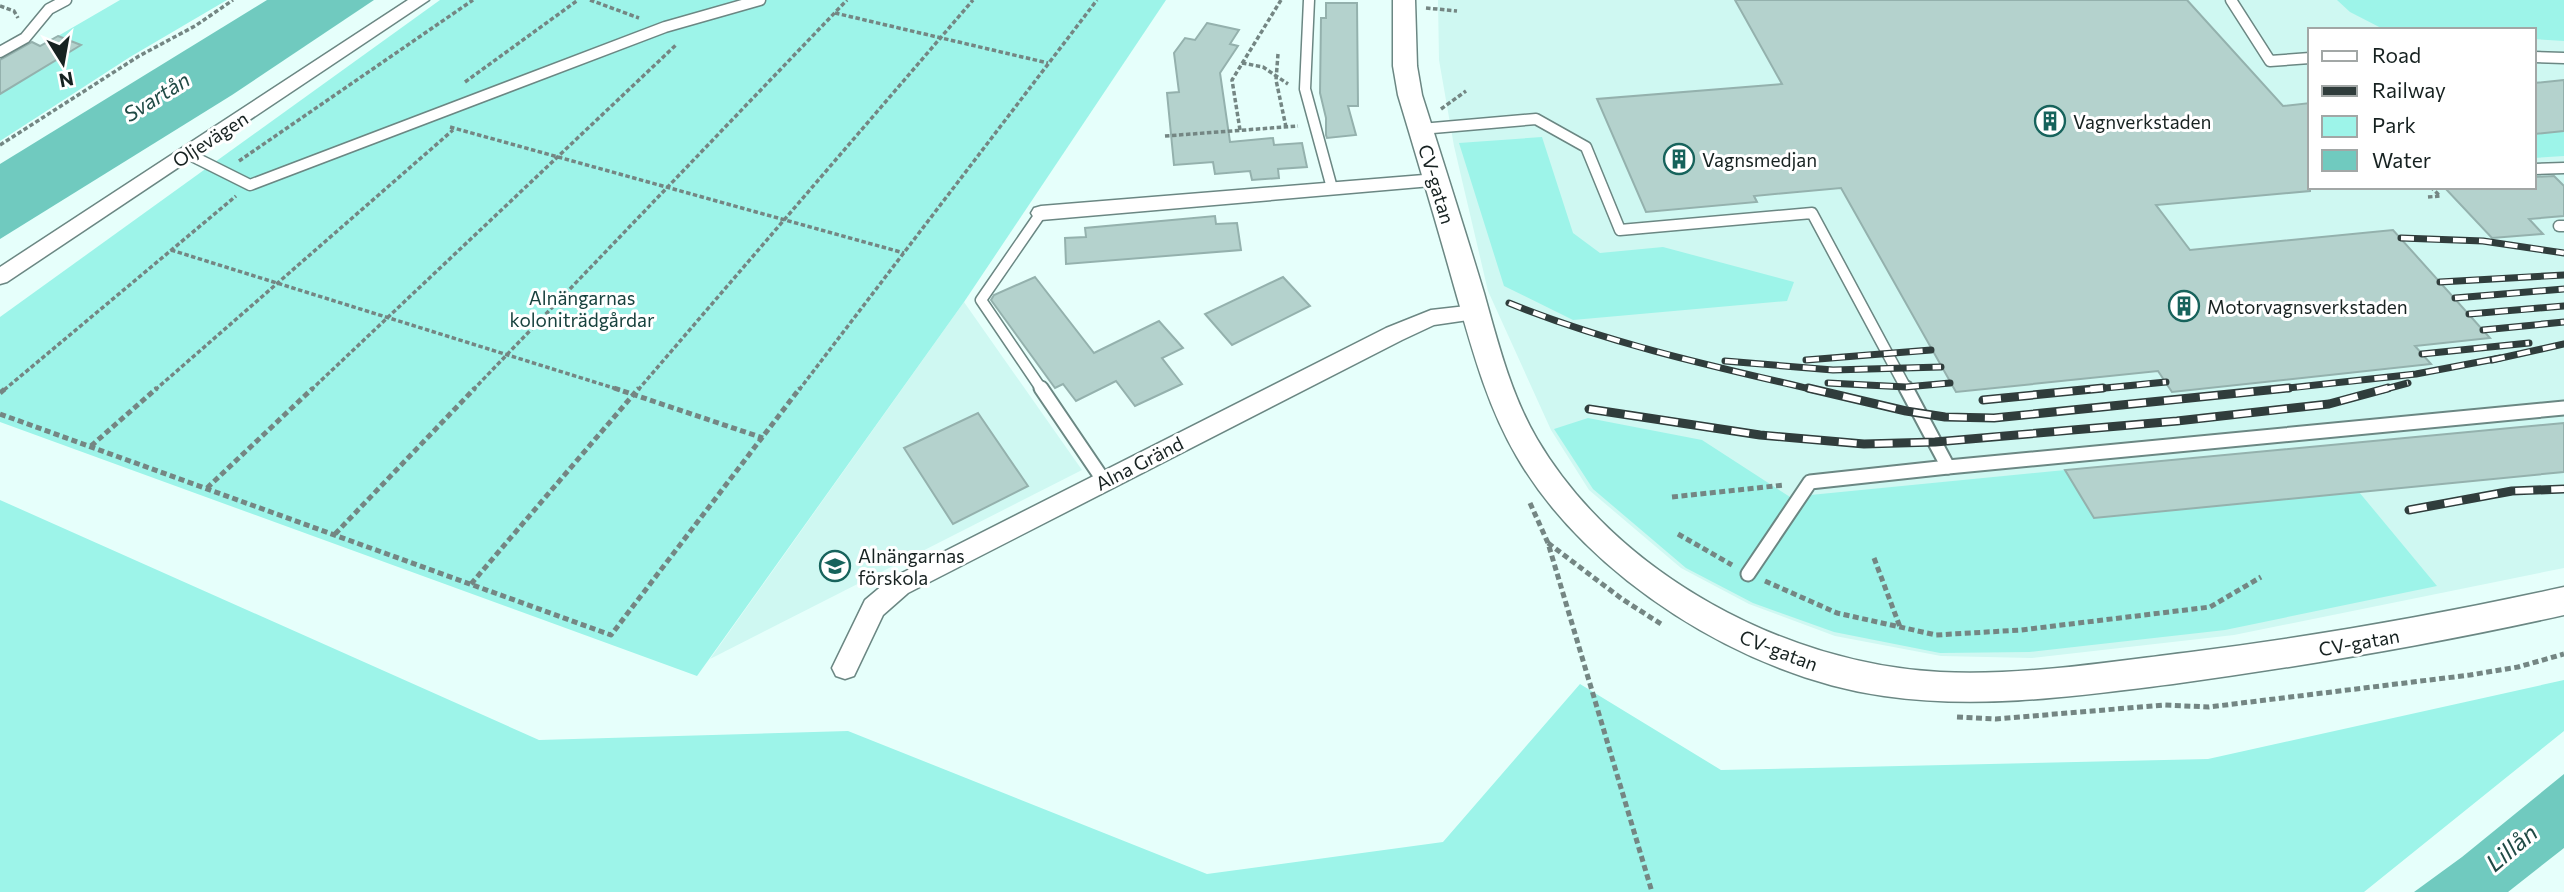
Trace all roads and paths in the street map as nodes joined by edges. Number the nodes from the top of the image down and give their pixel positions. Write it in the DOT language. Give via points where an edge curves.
graph roads {
  1 [pos="65,0"];
  2 [pos="233,0"];
  3 [pos="420,0"];
  4 [pos="473,0"];
  5 [pos="578,0"];
  6 [pos="590,0"];
  7 [pos="760,0"];
  8 [pos="847,0"];
  9 [pos="973,0"];
  10 [pos="1097,0"];
  11 [pos="1281,0"];
  12 [pos="1309,0"];
  13 [pos="2231,0"];
  14 [pos="1415,4"];
  15 [pos="1457,11"];
  16 [pos="835,13"];
  17 [pos="708,15"];
  18 [pos="665,27"];
  19 [pos="940,38"];
  20 [pos="0,52"];
  21 [pos="1278,54"];
  22 [pos="2536,57"];
  23 [pos="2308,58"];
  24 [pos="2564,58"];
  25 [pos="1242,62"];
  26 [pos="1048,63"];
  27 [pos="1275,72"];
  28 [pos="457,88"];
  29 [pos="1306,89"];
  30 [pos="439,113"];
  31 [pos="1316,125"];
  32 [pos="1286,127"];
  33 [pos="1421,129"];
  34 [pos="453,130"];
  35 [pos="1240,131"];
  36 [pos="1165,136"];
  37 [pos="0,145"];
  38 [pos="188,154"];
  39 [pos="556,158"];
  40 [pos="2564,168"];
  41 [pos="2536,169"];
  42 [pos="223,172"];
  43 [pos="1436,180"];
  44 [pos="250,185"];
  45 [pos="666,188"];
  46 [pos="1332,188"];
  47 [pos="2433,189"];
  48 [pos="2428,197"];
  49 [pos="1041,213"];
  50 [pos="782,220"];
  51 [pos="171,250"];
  52 [pos="904,253"];
  53 [pos="0,277"];
  54 [pos="277,284"];
  55 [pos="1475,313"];
  56 [pos="388,318"];
  57 [pos="505,355"];
  58 [pos="0,393"];
  59 [pos="633,394"];
  60 [pos="2564,408"];
  61 [pos="0,414"];
  62 [pos="763,438"];
  63 [pos="91,447"];
  64 [pos="1948,467"];
  65 [pos="1104,481"];
  66 [pos="1810,482"];
  67 [pos="207,488"];
  68 [pos="1672,497"];
  69 [pos="1528,499"];
  70 [pos="335,534"];
  71 [pos="1678,534"];
  72 [pos="1874,558"];
  73 [pos="1748,574"];
  74 [pos="2261,577"];
  75 [pos="471,584"];
  76 [pos="2564,601"];
  77 [pos="1901,627"];
  78 [pos="845,668"];
  79 [pos="1652,892"];
  1 -- 20 [label="lane" via="49,9 25,38"];
  2 -- 37 [label="path"];
  3 -- 38 [label="street, Oljevägen"];
  4 -- 42 [label="path"];
  5 -- 28 [label="path"];
  6 -- 18 [label="path"];
  7 -- 17 [label="lane"];
  8 -- 16 [label="path"];
  9 -- 19 [label="path"];
  10 -- 26 [label="path"];
  11 -- 25 [label="path"];
  12 -- 29 [label="lane"];
  13 -- 23 [label="lane" via="2270,61"];
  14 -- 15 [label="path"];
  14 -- 33 [label="street, CV-gatan" via="1405,66"];
  16 -- 19 [label="path"];
  16 -- 45 [label="path"];
  17 -- 18 [label="lane"];
  17 -- 39 [label="path"];
  18 -- 30 [label="lane"];
  19 -- 26 [label="path"];
  19 -- 50 [label="path"];
  21 -- 27 [label="path"];
  22 -- 24 [label="lane"];
  25 -- 27 [label="path"];
  25 -- 35 [label="path" via="1232,80"];
  26 -- 52 [label="path"];
  27 -- 29 [label="path" via="1285,82"];
  27 -- 32 [label="path"];
  29 -- 31 [label="lane"];
  30 -- 34 [label="path"];
  30 -- 44 [label="lane"];
  31 -- 32 [label="path"];
  31 -- 46 [label="lane"];
  32 -- 35 [label="path"];
  33 -- 43 [label="street, CV-gatan"];
  33 -- 64 [label="lane" via="1536,119 1587,147 1620,230 1812,213"];
  34 -- 39 [label="path"];
  34 -- 54 [label="path"];
  35 -- 36 [label="path"];
  38 -- 42 [label="lane"];
  38 -- 53 [label="street, Oljevägen"];
  39 -- 45 [label="path"];
  39 -- 56 [label="path"];
  40 -- 41 [label="lane"];
  42 -- 44 [label="lane"];
  43 -- 46 [label="street"];
  43 -- 55 [label="street, CV-gatan"];
  44 -- 51 [label="path"];
  45 -- 50 [label="path"];
  45 -- 57 [label="path"];
  46 -- 49 [label="street"];
  47 -- 48 [label="path" via="2440,196"];
  49 -- 65 [label="lane" via="981,300"];
  50 -- 52 [label="path"];
  50 -- 59 [label="path"];
  51 -- 54 [label="path"];
  51 -- 58 [label="path"];
  52 -- 62 [label="path"];
  54 -- 56 [label="path"];
  54 -- 63 [label="path"];
  55 -- 65 [label="street, Alna Gränd" via="1431,318 1394,334"];
  55 -- 76 [label="street, CV-gatan" via="1512,421 1543,473 1576,513 1641,574 1691,609 1761,645 1838,671 1917,686 1975,688 2107,677 2327,648"];
  56 -- 57 [label="path"];
  56 -- 67 [label="path"];
  57 -- 59 [label="path"];
  57 -- 70 [label="path"];
  59 -- 62 [label="path"];
  59 -- 75 [label="path"];
  60 -- 64 [label="lane"];
  61 -- 63 [label="path"];
  62 -- 75 [label="path" via="611,635"];
  63 -- 67 [label="path"];
  64 -- 66 [label="lane"];
  65 -- 78 [label="street, Alna Gränd" via="899,586 874,608"];
  66 -- 68 [label="path"];
  66 -- 73 [label="lane"];
  67 -- 70 [label="path"];
  69 -- 79 [label="path" via="1546,536"];
  70 -- 75 [label="path"];
  71 -- 73 [label="path"];
  72 -- 77 [label="path"];
  73 -- 77 [label="path" via="1837,613"];
  74 -- 77 [label="path" via="2210,607 2021,630 1936,635"];
}
